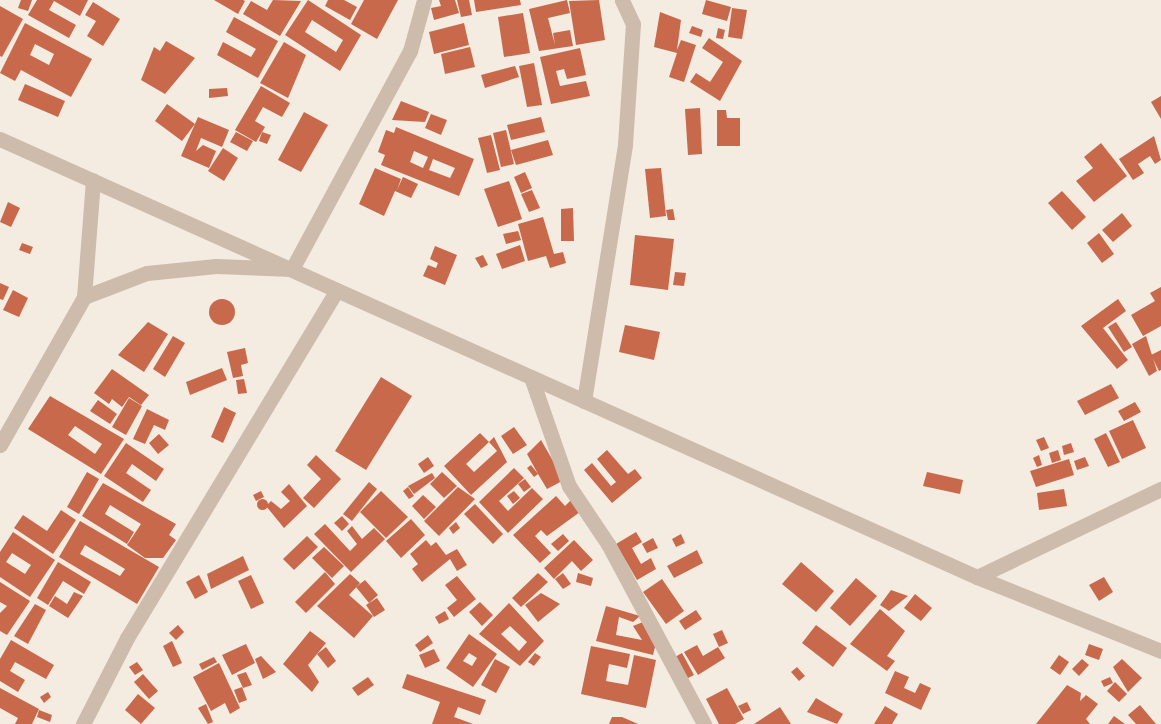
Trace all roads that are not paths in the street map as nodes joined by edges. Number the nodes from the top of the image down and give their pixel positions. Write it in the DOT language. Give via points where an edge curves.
graph roads {
  1 [pos="424,0"];
  2 [pos="622,0"];
  3 [pos="0,138"];
  4 [pos="93,180"];
  5 [pos="292,269"];
  6 [pos="337,290"];
  7 [pos="84,297"];
  8 [pos="531,377"];
  9 [pos="584,401"];
  10 [pos="0,445"];
  11 [pos="1161,489"];
  12 [pos="977,577"];
  13 [pos="1161,651"];
  14 [pos="83,724"];
  15 [pos="704,724"];
  1 -- 5 [label="street" via="410,51"];
  2 -- 9 [label="street" via="633,24 625,144"];
  3 -- 4 [label="street"];
  4 -- 5 [label="street"];
  4 -- 7 [label="street"];
  5 -- 6 [label="street"];
  5 -- 7 [label="street" via="216,266 147,273"];
  6 -- 8 [label="street"];
  6 -- 14 [label="street" via="127,638"];
  7 -- 10 [label="street"];
  8 -- 9 [label="street"];
  8 -- 15 [label="street" via="569,486 614,554"];
  9 -- 12 [label="street"];
  11 -- 12 [label="street"];
  12 -- 13 [label="street"];
}
